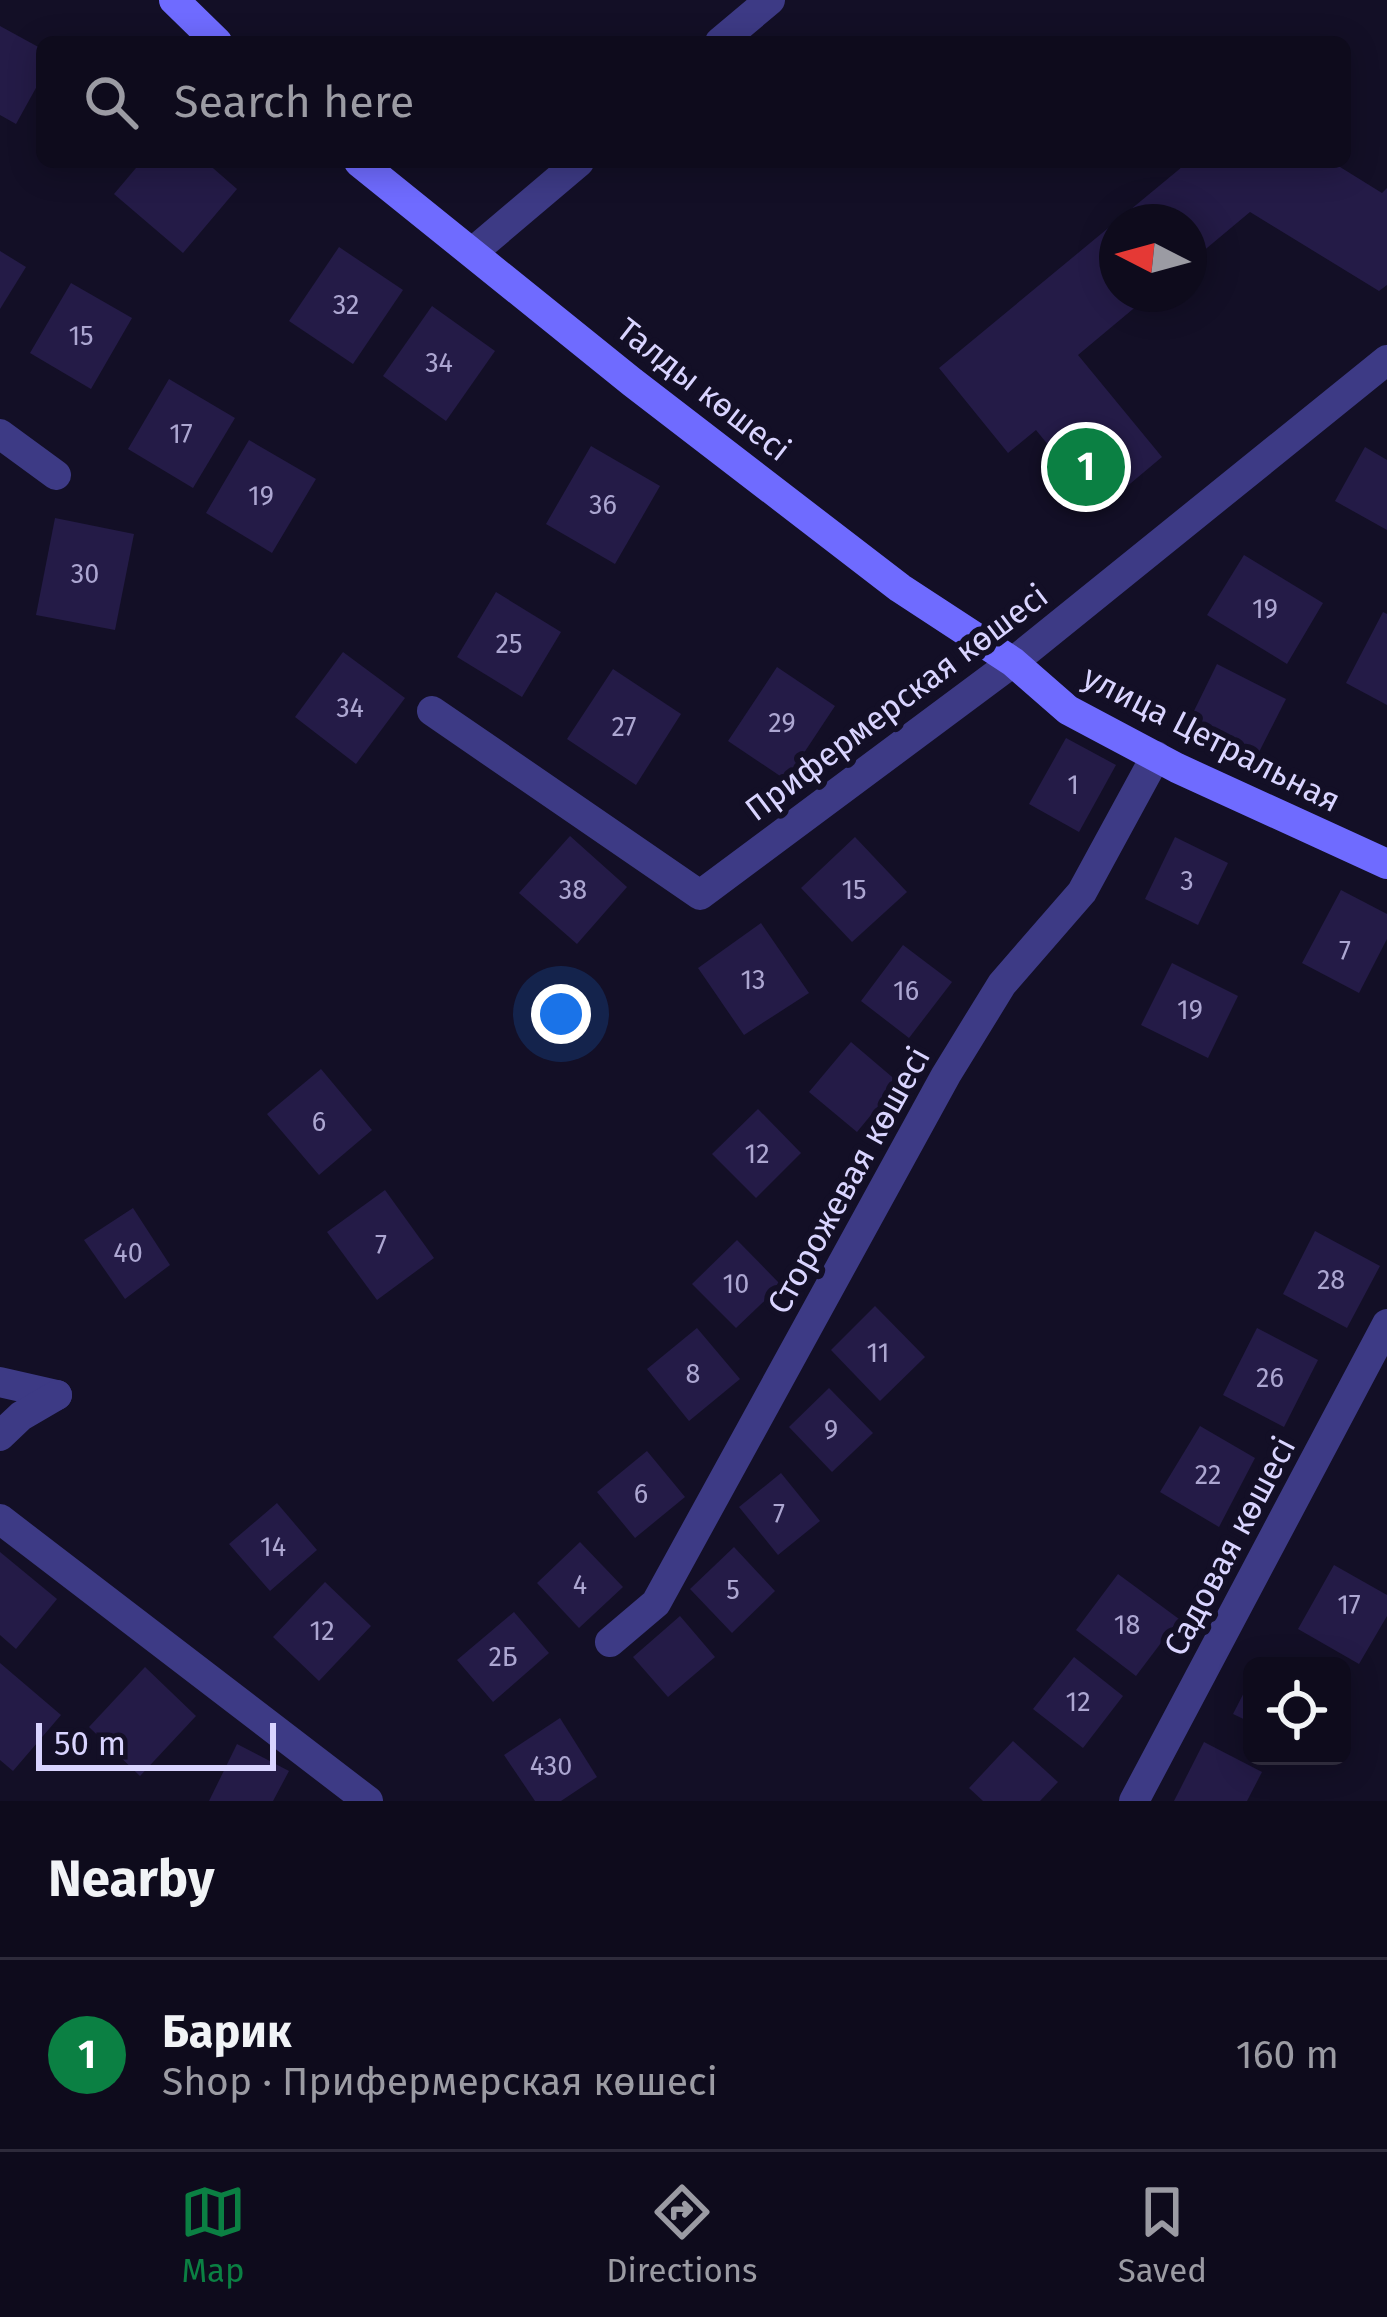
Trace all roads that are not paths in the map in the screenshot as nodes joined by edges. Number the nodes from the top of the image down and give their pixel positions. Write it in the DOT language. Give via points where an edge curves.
graph roads {
  1 [pos="174,0"];
  2 [pos="770,0"];
  3 [pos="211,36"];
  4 [pos="727,36"];
  5 [pos="366,168"];
  6 [pos="572,168"];
  7 [pos="474,251"];
  8 [pos="1387,361"];
  9 [pos="0,434"];
  10 [pos="56,475"];
  11 [pos="1013,662"];
  12 [pos="432,712"];
  13 [pos="1156,757"];
  14 [pos="1387,864"];
  15 [pos="1387,1324"];
  16 [pos="0,1382"];
  17 [pos="0,1436"];
  18 [pos="0,1519"];
  19 [pos="610,1642"];
  20 [pos="368,1801"];
  21 [pos="1134,1801"];
  1 -- 3 [label="street"];
  2 -- 4 [label="street"];
  5 -- 7 [label="street, Талды көшесі"];
  6 -- 7 [label="street"];
  7 -- 11 [label="street, Талды көшесі" via="900,588"];
  8 -- 11 [label="street, Прифермерская көшесі"];
  9 -- 10 [label="street"];
  11 -- 12 [label="street, Прифермерская көшесі" via="700,895"];
  11 -- 13 [label="street, улица Цетральная" via="1068,710"];
  13 -- 14 [label="street, улица Цетральная"];
  13 -- 19 [label="street, Сторожевая көшесі" via="1082,892 1002,984 946,1076 656,1604"];
  15 -- 21 [label="street, Садовая көшесі"];
  16 -- 17 [label="street" via="57,1395"];
  18 -- 20 [label="street"];
}
